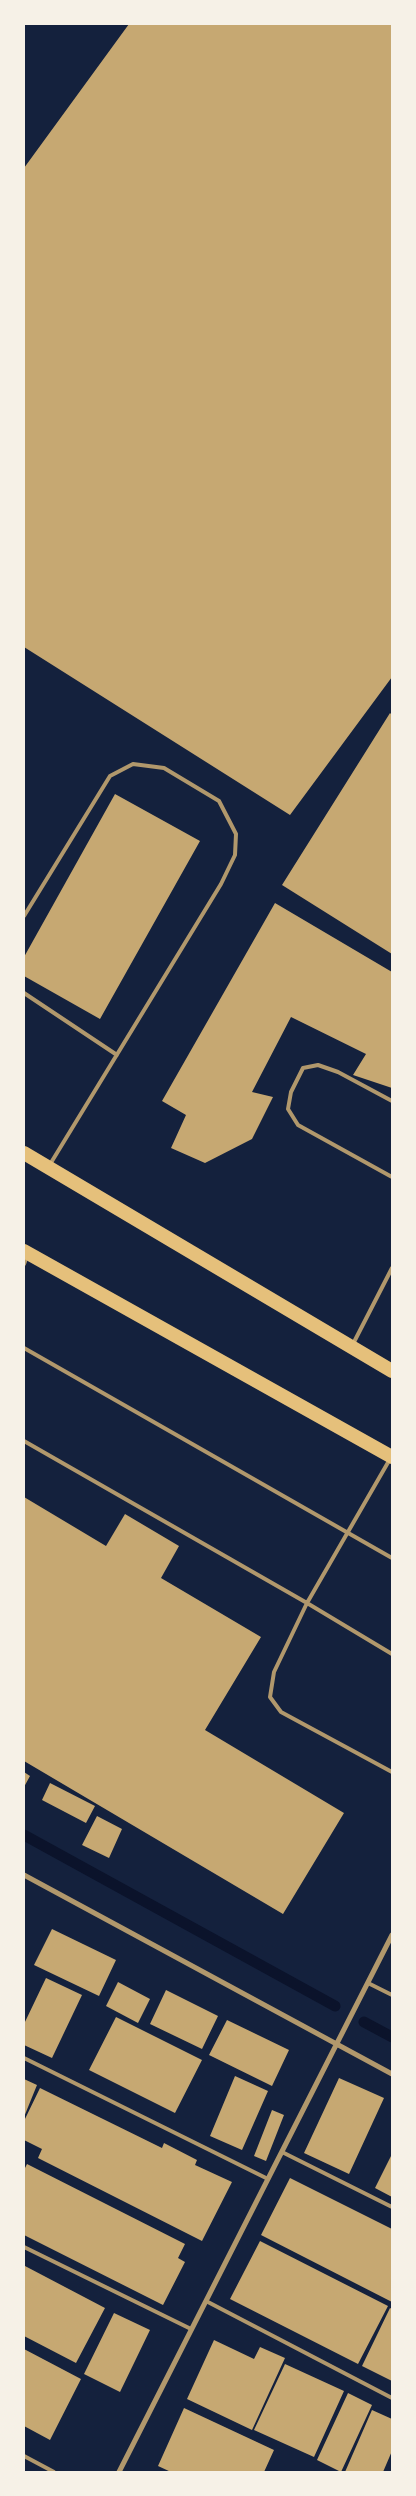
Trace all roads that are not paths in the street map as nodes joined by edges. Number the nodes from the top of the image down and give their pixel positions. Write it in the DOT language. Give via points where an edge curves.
graph roads {
  1 [pos="24,916"];
  2 [pos="24,993"];
  3 [pos="117,1054"];
  4 [pos="392,1101"];
  5 [pos="24,1153"];
  6 [pos="48,1168"];
  7 [pos="392,1177"];
  8 [pos="25,1256"];
  9 [pos="392,1268"];
  10 [pos="24,1348"];
  11 [pos="351,1348"];
  12 [pos="392,1371"];
  13 [pos="24,1441"];
  14 [pos="392,1457"];
  15 [pos="347,1533"];
  16 [pos="392,1558"];
  17 [pos="307,1602"];
  18 [pos="392,1654"];
  19 [pos="392,1772"];
  20 [pos="24,1875"];
  21 [pos="392,1936"];
  22 [pos="368,1982"];
  23 [pos="392,1995"];
  24 [pos="336,2045"];
  25 [pos="24,2058"];
  26 [pos="392,2074"];
  27 [pos="282,2152"];
  28 [pos="268,2178"];
  29 [pos="392,2207"];
  30 [pos="24,2247"];
  31 [pos="206,2301"];
  32 [pos="192,2329"];
  33 [pos="392,2398"];
  34 [pos="24,2456"];
  35 [pos="54,2472"];
  36 [pos="119,2472"];
  1 -- 3 [label="lane" via="110,776 133,764 164,768 219,801 236,834 235,855 221,884"];
  2 -- 3 [label="lane"];
  3 -- 6 [label="lane"];
  4 -- 7 [label="lane" via="318,1065 303,1068 291,1092 288,1109 298,1125"];
  5 -- 6 [label="highway"];
  6 -- 11 [label="highway"];
  8 -- 14 [label="highway"];
  9 -- 11 [label="lane"];
  10 -- 15 [label="lane"];
  11 -- 12 [label="highway"];
  13 -- 17 [label="lane"];
  14 -- 15 [label="lane"];
  15 -- 16 [label="lane"];
  15 -- 17 [label="lane"];
  17 -- 18 [label="lane"];
  17 -- 19 [label="lane" via="274,1672 270,1697 281,1712"];
  20 -- 24 [label="street"];
  21 -- 22 [label="street"];
  22 -- 23 [label="lane"];
  22 -- 24 [label="street"];
  24 -- 26 [label="street"];
  24 -- 27 [label="street"];
  25 -- 28 [label="lane"];
  27 -- 28 [label="street"];
  27 -- 29 [label="lane"];
  28 -- 31 [label="street"];
  30 -- 32 [label="lane"];
  31 -- 32 [label="street"];
  31 -- 33 [label="lane"];
  32 -- 36 [label="street"];
  34 -- 35 [label="lane"];
}
